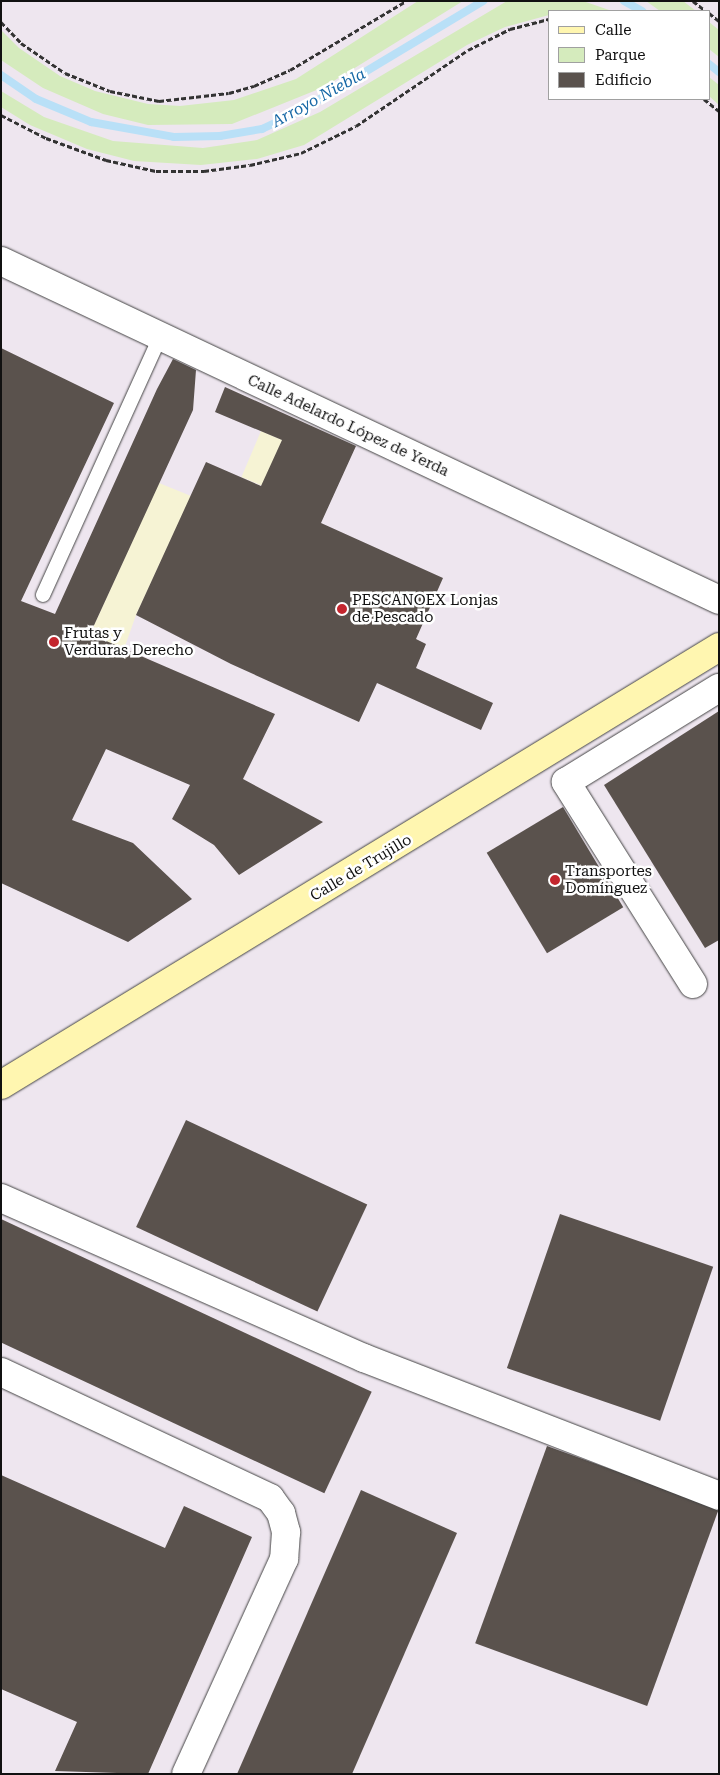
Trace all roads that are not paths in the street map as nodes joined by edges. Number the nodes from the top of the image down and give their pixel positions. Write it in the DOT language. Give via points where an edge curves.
graph roads {
  1 [pos="1,262"];
  2 [pos="160,337"];
  3 [pos="707,595"];
  4 [pos="43,596"];
  5 [pos="719,647"];
  6 [pos="719,688"];
  7 [pos="693,984"];
  8 [pos="1,1085"];
  9 [pos="1,1198"];
  10 [pos="1,1372"];
  11 [pos="719,1496"];
  12 [pos="186,1774"];
  1 -- 2 [label="street, Calle Adelardo López de Yerda"];
  2 -- 3 [label="street, Calle Adelardo López de Yerda"];
  2 -- 4 [label="lane"];
  5 -- 8 [label="main road, Calle de Trujillo"];
  6 -- 7 [label="street" via="566,782"];
  9 -- 11 [label="street" via="364,1358"];
  10 -- 12 [label="street" via="270,1498 281,1513 286,1532 284,1559"];
}
